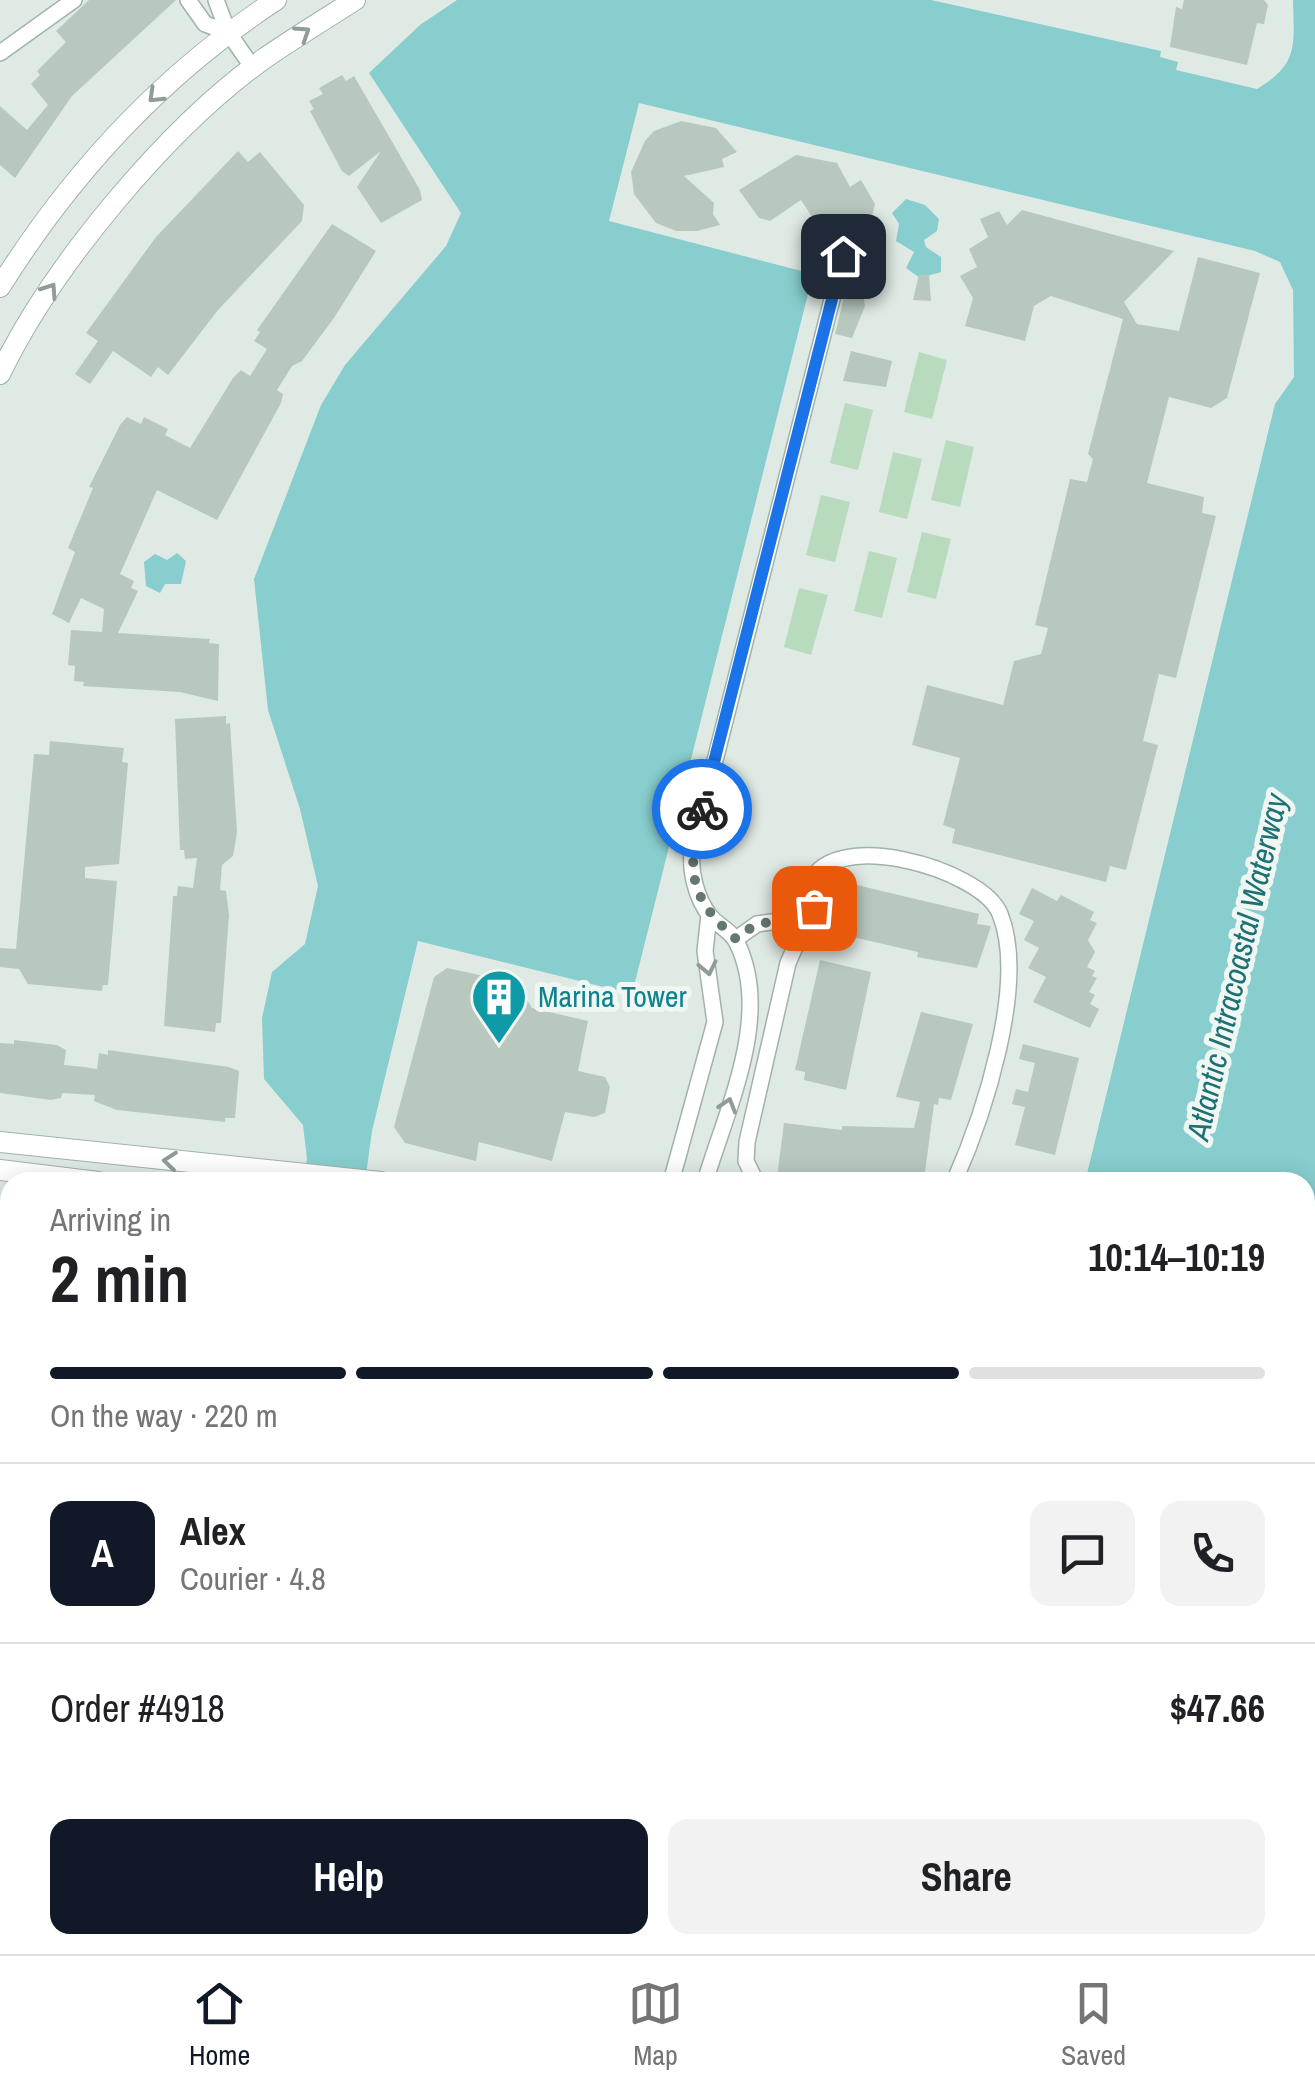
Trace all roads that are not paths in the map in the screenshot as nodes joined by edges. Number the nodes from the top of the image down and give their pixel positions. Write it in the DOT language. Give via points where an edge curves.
graph roads {
  1 [pos="74,0"];
  2 [pos="188,0"];
  3 [pos="216,0"];
  4 [pos="276,0"];
  5 [pos="355,0"];
  6 [pos="228,32"];
  7 [pos="0,53"];
  8 [pos="253,68"];
  9 [pos="843,256"];
  10 [pos="0,287"];
  11 [pos="0,374"];
  12 [pos="807,890"];
  13 [pos="710,916"];
  14 [pos="736,939"];
  15 [pos="715,1022"];
  16 [pos="748,1027"];
  17 [pos="0,1142"];
  18 [pos="283,1172"];
  19 [pos="674,1172"];
  20 [pos="708,1172"];
  21 [pos="751,1172"];
  22 [pos="958,1172"];
  1 -- 7 [label="street"];
  2 -- 6 [label="street" via="205,24"];
  3 -- 6 [label="street"];
  4 -- 6 [label="street"];
  8 -- 5 [label="street, one-way"];
  6 -- 8 [label="street"];
  6 -- 10 [label="street, one-way" via="108,141"];
  11 -- 8 [label="street, one-way" via="69,262 117,202"];
  9 -- 13 [label="street" via="692,851 690,872"];
  12 -- 14 [label="street" via="787,902 778,921 756,924"];
  12 -- 21 [label="street" via="814,924 788,963 759,1076 746,1161"];
  12 -- 22 [label="street" via="833,861 874,855 960,875 990,896 1001,915 1007,996 984,1100"];
  13 -- 14 [label="street"];
  13 -- 15 [label="street, one-way" via="704,951"];
  14 -- 16 [label="street" via="751,990"];
  15 -- 16 [label="street"];
  15 -- 19 [label="street"];
  20 -- 16 [label="street, one-way"];
  18 -- 17 [label="street, one-way"];
}
